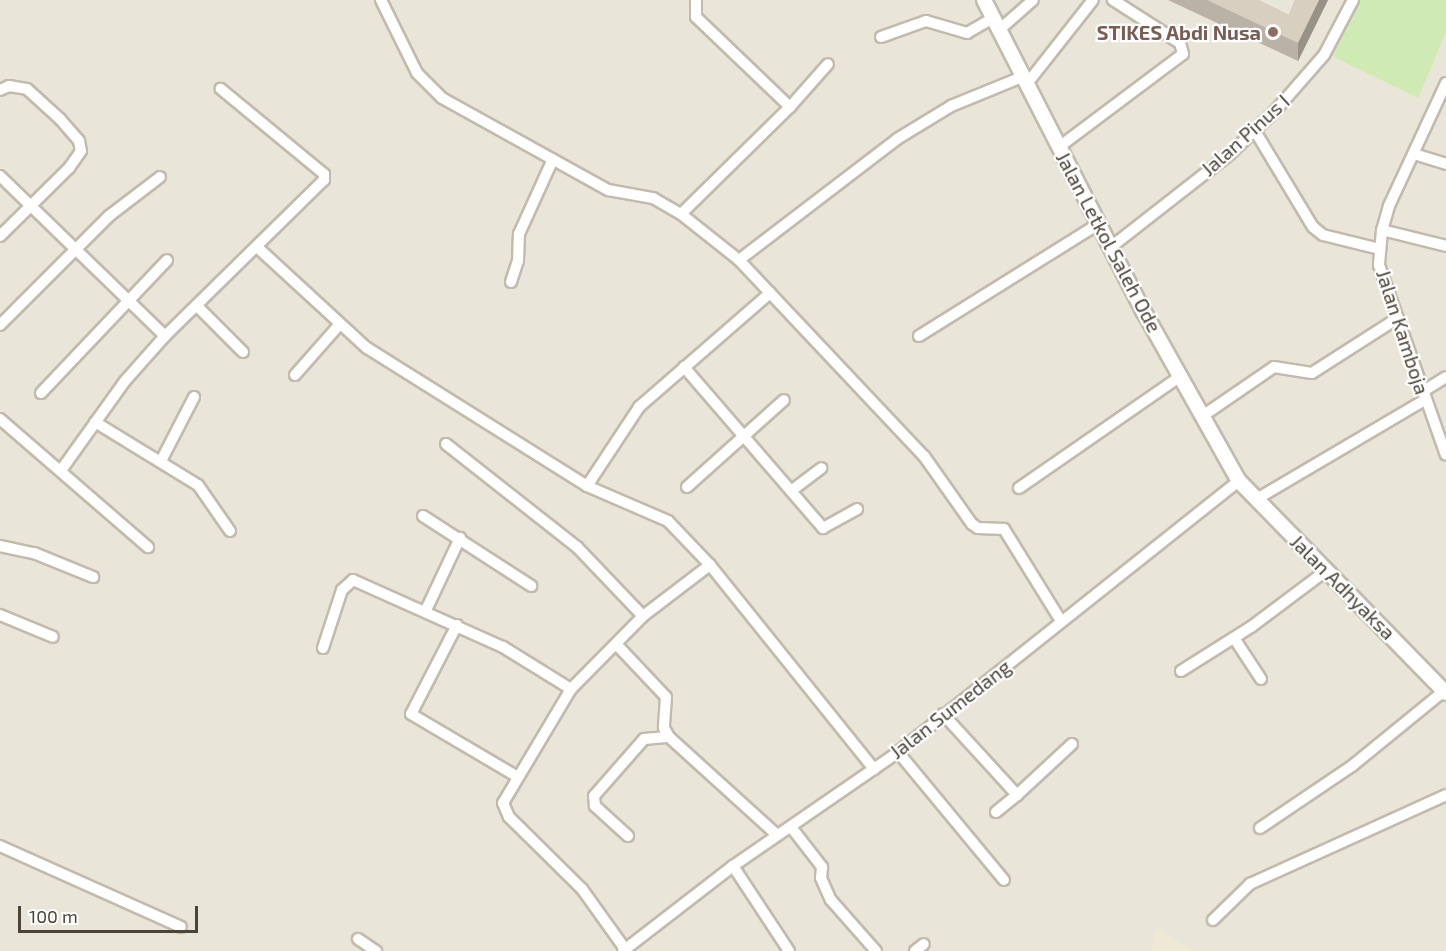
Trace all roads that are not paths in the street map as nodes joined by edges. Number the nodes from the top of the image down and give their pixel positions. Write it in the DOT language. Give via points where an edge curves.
graph roads {
  1 [pos="381,0"];
  2 [pos="696,0"];
  3 [pos="984,0"];
  4 [pos="1033,0"];
  5 [pos="1093,0"];
  6 [pos="1113,0"];
  7 [pos="1353,0"];
  8 [pos="996,24"];
  9 [pos="881,37"];
  10 [pos="828,64"];
  11 [pos="1024,81"];
  12 [pos="1446,83"];
  13 [pos="221,89"];
  14 [pos="0,90"];
  15 [pos="790,107"];
  16 [pos="1255,131"];
  17 [pos="1059,147"];
  18 [pos="1414,154"];
  19 [pos="553,159"];
  20 [pos="1446,164"];
  21 [pos="0,176"];
  22 [pos="160,177"];
  23 [pos="30,206"];
  24 [pos="681,214"];
  25 [pos="1098,224"];
  26 [pos="1382,230"];
  27 [pos="0,236"];
  28 [pos="1446,246"];
  29 [pos="257,247"];
  30 [pos="1111,247"];
  31 [pos="1380,249"];
  32 [pos="75,250"];
  33 [pos="167,260"];
  34 [pos="740,260"];
  35 [pos="511,282"];
  36 [pos="770,293"];
  37 [pos="127,300"];
  38 [pos="197,306"];
  39 [pos="1398,318"];
  40 [pos="340,324"];
  41 [pos="0,325"];
  42 [pos="165,336"];
  43 [pos="919,336"];
  44 [pos="243,352"];
  45 [pos="684,368"];
  46 [pos="295,375"];
  47 [pos="1181,376"];
  48 [pos="1446,377"];
  49 [pos="41,393"];
  50 [pos="1424,396"];
  51 [pos="194,397"];
  52 [pos="784,400"];
  53 [pos="1204,415"];
  54 [pos="0,419"];
  55 [pos="95,422"];
  56 [pos="746,436"];
  57 [pos="446,444"];
  58 [pos="1446,455"];
  59 [pos="160,461"];
  60 [pos="821,468"];
  61 [pos="62,469"];
  62 [pos="1239,481"];
  63 [pos="587,486"];
  64 [pos="687,487"];
  65 [pos="1019,488"];
  66 [pos="791,491"];
  67 [pos="1255,500"];
  68 [pos="857,509"];
  69 [pos="423,516"];
  70 [pos="230,531"];
  71 [pos="460,538"];
  72 [pos="0,546"];
  73 [pos="148,547"];
  74 [pos="710,565"];
  75 [pos="1327,570"];
  76 [pos="93,578"];
  77 [pos="531,586"];
  78 [pos="426,610"];
  79 [pos="0,615"];
  80 [pos="643,616"];
  81 [pos="1061,621"];
  82 [pos="457,625"];
  83 [pos="53,637"];
  84 [pos="1234,638"];
  85 [pos="617,645"];
  86 [pos="323,648"];
  87 [pos="1181,671"];
  88 [pos="1261,679"];
  89 [pos="571,689"];
  90 [pos="1445,692"];
  91 [pos="944,714"];
  92 [pos="669,737"];
  93 [pos="1071,744"];
  94 [pos="898,752"];
  95 [pos="874,769"];
  96 [pos="518,777"];
  97 [pos="1017,795"];
  98 [pos="1446,795"];
  99 [pos="996,812"];
  100 [pos="791,827"];
  101 [pos="1260,828"];
  102 [pos="776,834"];
  103 [pos="628,836"];
  104 [pos="0,846"];
  105 [pos="734,866"];
  106 [pos="1005,880"];
  107 [pos="1213,920"];
  108 [pos="181,927"];
  109 [pos="358,939"];
  110 [pos="624,950"];
  111 [pos="376,951"];
  112 [pos="789,951"];
  113 [pos="876,951"];
  1 -- 19 [label="street" via="417,73 431,89 477,120"];
  2 -- 15 [label="street" via="696,17"];
  3 -- 8 [label="street, Jalan Letkol Saleh Ode"];
  4 -- 8 [label="street"];
  5 -- 11 [label="street"];
  6 -- 17 [label="street" via="1180,43 1183,54"];
  7 -- 16 [label="street, Jalan Pinus I" via="1324,55"];
  8 -- 9 [label="street" via="967,33 926,21"];
  8 -- 11 [label="street, Jalan Letkol Saleh Ode"];
  10 -- 15 [label="street"];
  11 -- 17 [label="street, Jalan Letkol Saleh Ode"];
  11 -- 34 [label="street" via="951,106 897,139"];
  12 -- 18 [label="street, Jalan Kamboja"];
  13 -- 29 [label="street" via="324,174 320,186"];
  14 -- 23 [label="street" via="9,86 27,89 60,119 81,146 79,157"];
  15 -- 24 [label="street"];
  16 -- 30 [label="street, Jalan Pinus I"];
  16 -- 31 [label="street" via="1313,227 1323,236"];
  17 -- 25 [label="street, Jalan Letkol Saleh Ode"];
  18 -- 20 [label="street"];
  18 -- 26 [label="street, Jalan Kamboja" via="1402,173"];
  19 -- 24 [label="street" via="608,190 644,195"];
  19 -- 35 [label="street" via="519,234 518,261"];
  21 -- 23 [label="street"];
  22 -- 32 [label="street" via="109,216"];
  23 -- 27 [label="street"];
  23 -- 32 [label="street"];
  24 -- 34 [label="street"];
  25 -- 30 [label="street, Jalan Letkol Saleh Ode"];
  25 -- 43 [label="street"];
  26 -- 28 [label="street"];
  26 -- 31 [label="street, Jalan Kamboja"];
  29 -- 38 [label="street"];
  29 -- 40 [label="street"];
  30 -- 47 [label="street, Jalan Letkol Saleh Ode"];
  31 -- 39 [label="street, Jalan Kamboja" via="1385,287"];
  32 -- 37 [label="street"];
  32 -- 41 [label="street"];
  33 -- 37 [label="street"];
  34 -- 36 [label="street"];
  36 -- 45 [label="street"];
  36 -- 81 [label="street" via="924,456 972,524 1004,530"];
  37 -- 42 [label="street"];
  37 -- 49 [label="street"];
  38 -- 42 [label="street"];
  38 -- 44 [label="street"];
  39 -- 50 [label="street, Jalan Kamboja"];
  39 -- 53 [label="street" via="1312,373 1274,367"];
  40 -- 46 [label="street"];
  40 -- 63 [label="street" via="367,348 455,407"];
  42 -- 55 [label="street"];
  45 -- 56 [label="street"];
  45 -- 63 [label="street" via="626,423"];
  47 -- 53 [label="street, Jalan Letkol Saleh Ode"];
  47 -- 65 [label="street"];
  48 -- 50 [label="street"];
  50 -- 58 [label="street, Jalan Kamboja"];
  50 -- 67 [label="street"];
  51 -- 59 [label="street"];
  52 -- 56 [label="street"];
  53 -- 62 [label="street, Jalan Letkol Saleh Ode"];
  54 -- 61 [label="street"];
  55 -- 59 [label="street"];
  55 -- 61 [label="street"];
  56 -- 64 [label="street"];
  56 -- 66 [label="street"];
  57 -- 80 [label="street" via="577,547"];
  59 -- 70 [label="street" via="198,485"];
  60 -- 66 [label="street"];
  61 -- 73 [label="street"];
  62 -- 67 [label="street, Jalan Adhyaksa"];
  62 -- 81 [label="street, Jalan Sumedang"];
  63 -- 74 [label="street" via="662,516"];
  66 -- 68 [label="street" via="823,528"];
  67 -- 75 [label="street, Jalan Adhyaksa"];
  69 -- 71 [label="street"];
  71 -- 77 [label="street"];
  71 -- 78 [label="street"];
  72 -- 76 [label="street" via="34,553"];
  74 -- 80 [label="street"];
  74 -- 95 [label="street"];
  75 -- 84 [label="street"];
  75 -- 90 [label="street, Jalan Adhyaksa"];
  78 -- 82 [label="street"];
  78 -- 86 [label="street" via="353,580 342,590"];
  79 -- 83 [label="street"];
  80 -- 85 [label="street"];
  81 -- 91 [label="street, Jalan Sumedang"];
  82 -- 89 [label="street" via="503,647"];
  82 -- 96 [label="street" via="411,714"];
  84 -- 87 [label="street"];
  84 -- 88 [label="street"];
  85 -- 89 [label="street"];
  85 -- 92 [label="street" via="666,697 664,728"];
  89 -- 96 [label="street"];
  90 -- 101 [label="street" via="1352,766"];
  91 -- 94 [label="street, Jalan Sumedang"];
  91 -- 97 [label="street"];
  92 -- 102 [label="street"];
  92 -- 103 [label="street" via="644,739 594,796 595,806"];
  93 -- 97 [label="street"];
  94 -- 95 [label="street, Jalan Sumedang"];
  94 -- 106 [label="street"];
  95 -- 100 [label="street, Jalan Sumedang"];
  96 -- 110 [label="street" via="503,803 505,813 582,890"];
  97 -- 99 [label="street"];
  98 -- 107 [label="street" via="1250,884"];
  100 -- 102 [label="street, Jalan Sumedang"];
  100 -- 113 [label="street" via="822,867 821,878 831,900"];
  102 -- 105 [label="street, Jalan Sumedang"];
  104 -- 108 [label="street"];
  105 -- 110 [label="street, Jalan Sumedang"];
  105 -- 112 [label="street"];
  109 -- 111 [label="street"];
}
